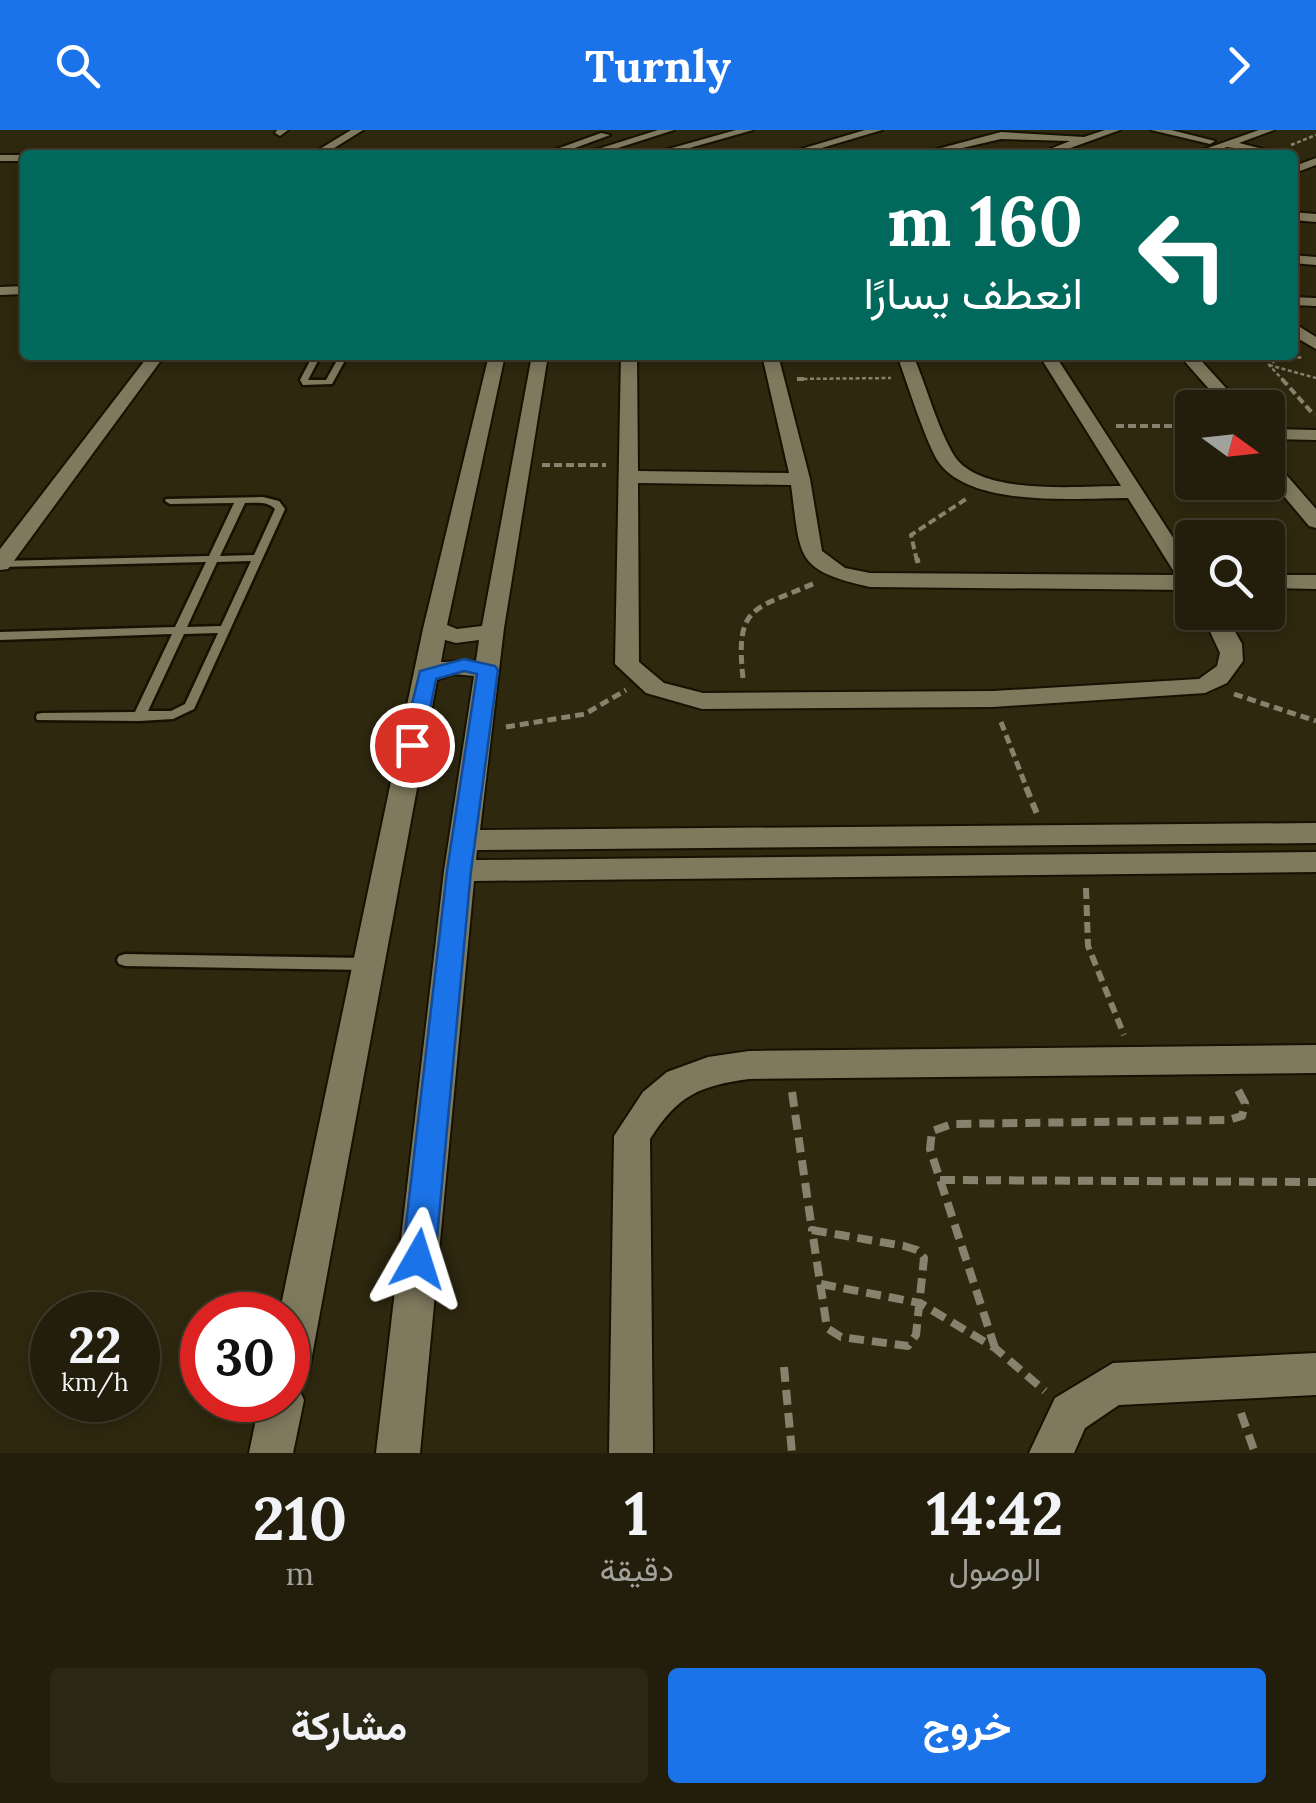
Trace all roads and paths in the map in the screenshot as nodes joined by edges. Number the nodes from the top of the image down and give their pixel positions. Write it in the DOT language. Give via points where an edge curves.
graph roads {
  1 [pos="358,130"];
  2 [pos="626,130"];
  3 [pos="670,130"];
  4 [pos="748,130"];
  5 [pos="1115,130"];
  6 [pos="1156,130"];
  7 [pos="1243,130"];
  8 [pos="1269,130"];
  9 [pos="869,131"];
  10 [pos="1084,140"];
  11 [pos="1210,141"];
  12 [pos="1226,144"];
  13 [pos="813,148"];
  14 [pos="324,150"];
  15 [pos="556,150"];
  16 [pos="601,150"];
  17 [pos="671,150"];
  18 [pos="805,150"];
  19 [pos="822,150"];
  20 [pos="937,150"];
  21 [pos="1055,150"];
  22 [pos="1194,150"];
  23 [pos="1201,150"];
  24 [pos="1257,150"];
  25 [pos="154,360"];
  26 [pos="314,360"];
  27 [pos="341,360"];
  28 [pos="496,360"];
  29 [pos="539,360"];
  30 [pos="629,360"];
  31 [pos="771,360"];
  32 [pos="907,360"];
  33 [pos="1050,360"];
  34 [pos="1173,360"];
  35 [pos="1193,360"];
  36 [pos="1276,360"];
  37 [pos="1269,365"];
  38 [pos="914,378"];
  39 [pos="1316,378"];
  40 [pos="776,380"];
  41 [pos="1200,390"];
  42 [pos="1220,390"];
  43 [pos="1316,417"];
  44 [pos="1093,426"];
  45 [pos="1175,426"];
  46 [pos="1285,434"];
  47 [pos="1316,435"];
  48 [pos="1285,461"];
  49 [pos="520,465"];
  50 [pos="629,471"];
  51 [pos="800,478"];
  52 [pos="990,484"];
  53 [pos="1285,486"];
  54 [pos="1134,492"];
  55 [pos="1292,494"];
  56 [pos="1315,494"];
  57 [pos="241,500"];
  58 [pos="170,501"];
  59 [pos="1316,522"];
  60 [pos="1175,556"];
  61 [pos="258,558"];
  62 [pos="214,559"];
  63 [pos="0,564"];
  64 [pos="838,573"];
  65 [pos="924,581"];
  66 [pos="1175,582"];
  67 [pos="1285,582"];
  68 [pos="1316,582"];
  69 [pos="225,629"];
  70 [pos="180,630"];
  71 [pos="435,630"];
  72 [pos="1224,630"];
  73 [pos="494,631"];
  74 [pos="0,636"];
  75 [pos="488,670"];
  76 [pos="427,675"];
  77 [pos="638,677"];
  78 [pos="1205,686"];
  79 [pos="992,699"];
  80 [pos="746,700"];
  81 [pos="42,717"];
  82 [pos="139,717"];
  83 [pos="1316,722"];
  84 [pos="478,729"];
  85 [pos="1316,833"];
  86 [pos="1046,835"];
  87 [pos="464,840"];
  88 [pos="1316,862"];
  89 [pos="1086,864"];
  90 [pos="459,871"];
  91 [pos="125,960"];
  92 [pos="367,964"];
  93 [pos="1224,1060"];
  94 [pos="1316,1060"];
  95 [pos="1134,1061"];
  96 [pos="788,1064"];
  97 [pos="940,1180"];
  98 [pos="1316,1182"];
  99 [pos="812,1230"];
  100 [pos="820,1284"];
  101 [pos="303,1292"];
  102 [pos="920,1303"];
  103 [pos="995,1348"];
  104 [pos="784,1367"];
  105 [pos="1316,1374"];
  106 [pos="1070,1413"];
  107 [pos="278,1422"];
  108 [pos="272,1453"];
  109 [pos="398,1453"];
  110 [pos="630,1453"];
  111 [pos="792,1453"];
  112 [pos="1051,1453"];
  1 -- 14 [label="street"];
  2 -- 15 [label="street"];
  3 -- 16 [label="street"];
  4 -- 17 [label="street"];
  5 -- 10 [label="street"];
  6 -- 11 [label="street"];
  7 -- 11 [label="street"];
  8 -- 12 [label="street"];
  9 -- 13 [label="street"];
  10 -- 20 [label="street" via="1000,131"];
  10 -- 21 [label="street"];
  11 -- 22 [label="street"];
  12 -- 23 [label="street"];
  12 -- 24 [label="street"];
  13 -- 18 [label="street"];
  13 -- 19 [label="street"];
  25 -- 63 [label="street"];
  26 -- 27 [label="lane" via="306,382 329,382"];
  28 -- 71 [label="street"];
  29 -- 49 [label="street"];
  30 -- 50 [label="street"];
  31 -- 40 [label="street"];
  32 -- 38 [label="street"];
  33 -- 44 [label="street"];
  34 -- 41 [label="street"];
  35 -- 42 [label="street"];
  36 -- 37 [label="path"];
  37 -- 39 [label="path"];
  37 -- 43 [label="path"];
  38 -- 40 [label="path"];
  38 -- 52 [label="street" via="948,462"];
  40 -- 51 [label="street"];
  44 -- 45 [label="path"];
  44 -- 54 [label="street"];
  46 -- 47 [label="street"];
  48 -- 56 [label="street"];
  49 -- 50 [label="path"];
  49 -- 73 [label="street"];
  50 -- 51 [label="street"];
  50 -- 77 [label="street" via="627,664"];
  51 -- 64 [label="street" via="811,550"];
  52 -- 54 [label="street"];
  52 -- 65 [label="path" via="912,535"];
  53 -- 55 [label="street"];
  54 -- 60 [label="street"];
  55 -- 56 [label="street"];
  55 -- 59 [label="street"];
  57 -- 58 [label="lane"];
  57 -- 61 [label="lane" via="270,501 280,509"];
  57 -- 62 [label="lane"];
  61 -- 62 [label="lane"];
  61 -- 69 [label="lane"];
  62 -- 63 [label="lane"];
  62 -- 70 [label="lane"];
  64 -- 65 [label="street"];
  64 -- 80 [label="path" via="762,608 742,625"];
  65 -- 66 [label="street"];
  67 -- 68 [label="street"];
  69 -- 70 [label="lane"];
  69 -- 82 [label="lane" via="188,709"];
  70 -- 74 [label="lane"];
  70 -- 82 [label="lane"];
  71 -- 73 [label="street" via="469,637"];
  71 -- 76 [label="street"];
  72 -- 78 [label="street" via="1234,658 1225,674"];
  73 -- 75 [label="street"];
  75 -- 76 [label="street" via="464,665"];
  75 -- 84 [label="street"];
  76 -- 92 [label="street"];
  77 -- 80 [label="street" via="677,696"];
  77 -- 84 [label="path" via="602,709 569,720"];
  78 -- 79 [label="street"];
  78 -- 83 [label="path"];
  79 -- 80 [label="street"];
  79 -- 86 [label="path"];
  81 -- 82 [label="lane"];
  84 -- 87 [label="street"];
  85 -- 86 [label="street"];
  86 -- 87 [label="street"];
  87 -- 90 [label="street"];
  88 -- 89 [label="street"];
  89 -- 90 [label="street"];
  89 -- 95 [label="path" via="1088,946"];
  90 -- 109 [label="street"];
  91 -- 92 [label="lane"];
  92 -- 101 [label="street"];
  93 -- 94 [label="street"];
  93 -- 95 [label="street"];
  93 -- 97 [label="path" via="1245,1104 1242,1116 952,1124 932,1131 930,1150"];
  95 -- 96 [label="street"];
  96 -- 99 [label="path"];
  96 -- 110 [label="street" via="699,1071 657,1096 632,1136"];
  97 -- 98 [label="path"];
  97 -- 103 [label="path"];
  99 -- 100 [label="path"];
  99 -- 102 [label="path" via="917,1250 924,1258"];
  100 -- 102 [label="path"];
  100 -- 102 [label="path" via="827,1328 856,1340 908,1346"];
  102 -- 103 [label="path"];
  103 -- 106 [label="path"];
  104 -- 111 [label="path"];
  105 -- 106 [label="street" via="1112,1384"];
  106 -- 112 [label="street"];
  107 -- 108 [label="street"];
}
